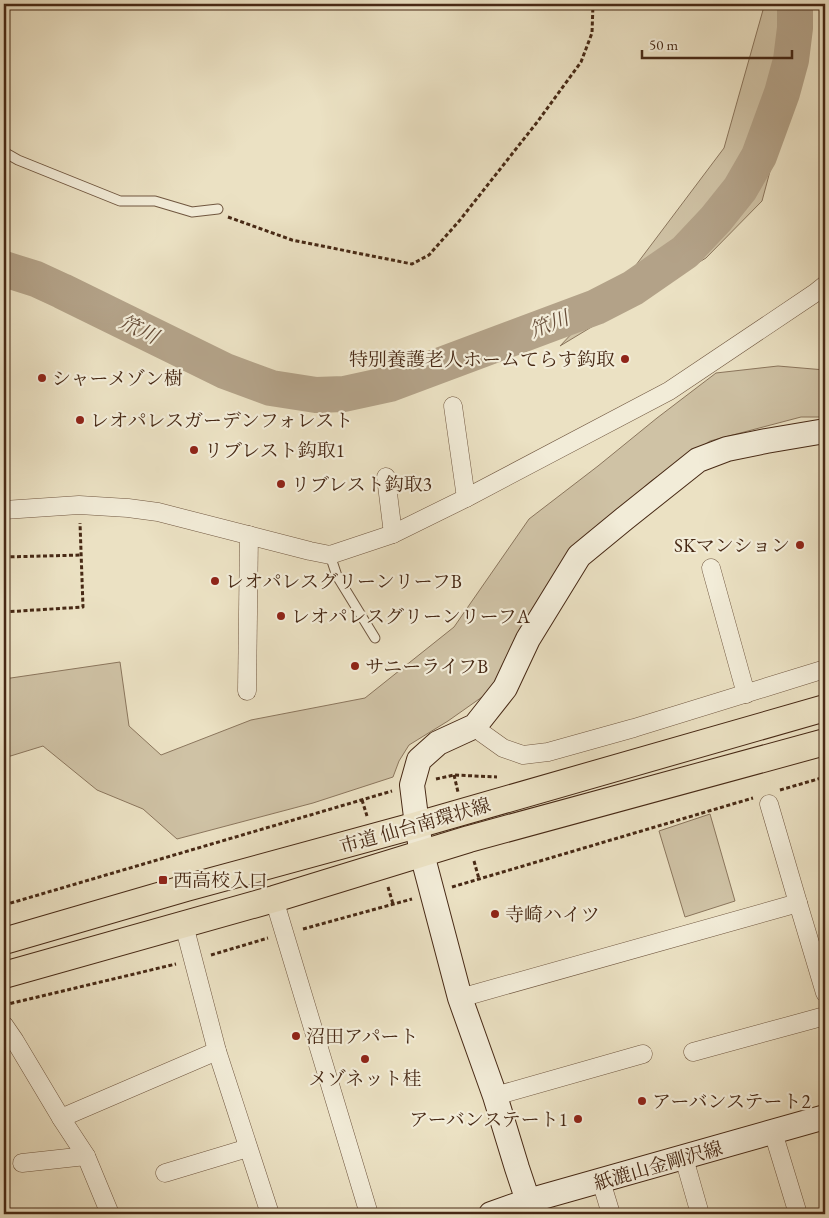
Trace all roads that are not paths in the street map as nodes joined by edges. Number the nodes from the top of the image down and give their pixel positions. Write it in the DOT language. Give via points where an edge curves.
graph roads {
  1 [pos="4,152"];
  2 [pos="218,209"];
  3 [pos="825,285"];
  4 [pos="453,406"];
  5 [pos="825,431"];
  6 [pos="386,477"];
  7 [pos="466,498"];
  8 [pos="4,510"];
  9 [pos="393,534"];
  10 [pos="248,535"];
  11 [pos="330,555"];
  12 [pos="711,568"];
  13 [pos="375,638"];
  14 [pos="825,669"];
  15 [pos="247,691"];
  16 [pos="746,694"];
  17 [pos="825,708"];
  18 [pos="475,726"];
  19 [pos="825,742"];
  20 [pos="769,804"];
  21 [pos="416,825"];
  22 [pos="422,854"];
  23 [pos="274,899"];
  24 [pos="798,903"];
  25 [pos="184,925"];
  26 [pos="4,941"];
  27 [pos="4,974"];
  28 [pos="825,993"];
  29 [pos="460,998"];
  30 [pos="825,1016"];
  31 [pos="4,1025"];
  32 [pos="217,1051"];
  33 [pos="693,1052"];
  34 [pos="643,1054"];
  35 [pos="495,1096"];
  36 [pos="61,1118"];
  37 [pos="825,1118"];
  38 [pos="773,1132"];
  39 [pos="248,1148"];
  40 [pos="86,1156"];
  41 [pos="684,1158"];
  42 [pos="22,1163"];
  43 [pos="165,1173"];
  44 [pos="601,1181"];
  45 [pos="528,1201"];
  46 [pos="500,1213"];
  47 [pos="110,1214"];
  48 [pos="270,1214"];
  49 [pos="370,1214"];
  50 [pos="611,1214"];
  51 [pos="700,1214"];
  52 [pos="798,1214"];
  1 -- 2 [label="lane" via="120,201 155,200 192,212"];
  3 -- 7 [label="street" via="669,391"];
  4 -- 7 [label="street"];
  5 -- 18 [label="street" via="727,449 698,460 579,556 528,638 505,688"];
  6 -- 9 [label="street"];
  7 -- 9 [label="street"];
  8 -- 10 [label="street" via="79,505 128,508 158,512"];
  9 -- 11 [label="street"];
  10 -- 11 [label="street"];
  10 -- 15 [label="street"];
  11 -- 13 [label="lane" via="337,576"];
  12 -- 16 [label="street"];
  14 -- 16 [label="street"];
  16 -- 18 [label="street" via="548,752 523,755 503,748"];
  17 -- 21 [label="main road, 市道 仙台南環状線"];
  18 -- 21 [label="street" via="438,743 419,760 412,785"];
  19 -- 22 [label="main road, 市道 仙台南環状線"];
  20 -- 24 [label="street"];
  21 -- 22 [label="street"];
  21 -- 26 [label="main road, 市道 仙台南環状線"];
  22 -- 23 [label="main road, 市道 仙台南環状線"];
  22 -- 29 [label="street"];
  23 -- 25 [label="main road, 市道 仙台南環状線"];
  23 -- 49 [label="street"];
  24 -- 28 [label="street"];
  24 -- 29 [label="street"];
  25 -- 27 [label="main road, 市道 仙台南環状線"];
  25 -- 32 [label="street"];
  29 -- 35 [label="street"];
  30 -- 33 [label="street"];
  31 -- 36 [label="street"];
  32 -- 36 [label="street"];
  32 -- 39 [label="street"];
  34 -- 35 [label="street"];
  35 -- 45 [label="street"];
  36 -- 40 [label="street"];
  37 -- 38 [label="street, 紙漉山金剛沢線"];
  38 -- 41 [label="street, 紙漉山金剛沢線"];
  38 -- 52 [label="street"];
  39 -- 43 [label="street"];
  39 -- 48 [label="street"];
  40 -- 42 [label="street"];
  40 -- 47 [label="street"];
  41 -- 44 [label="street, 紙漉山金剛沢線"];
  41 -- 51 [label="street"];
  44 -- 45 [label="street, 紙漉山金剛沢線"];
  44 -- 50 [label="street"];
  45 -- 46 [label="street, 紙漉山金剛沢線"];
}
